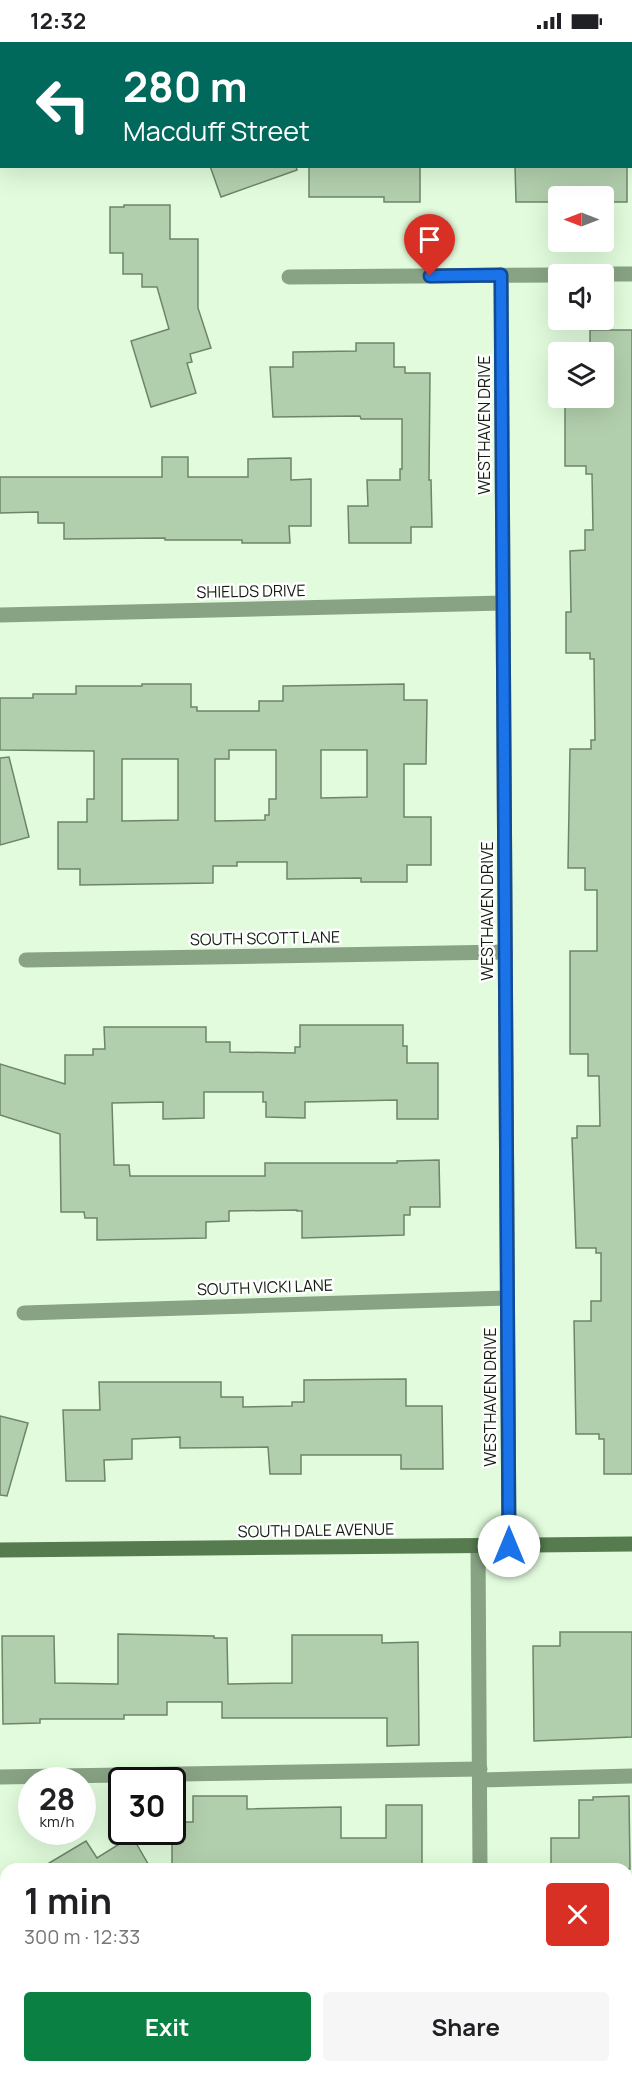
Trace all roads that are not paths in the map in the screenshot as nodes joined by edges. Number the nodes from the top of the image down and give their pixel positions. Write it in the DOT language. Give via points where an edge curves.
graph roads {
  1 [pos="614,274"];
  2 [pos="632,274"];
  3 [pos="501,275"];
  4 [pos="548,275"];
  5 [pos="289,277"];
  6 [pos="503,603"];
  7 [pos="0,615"];
  8 [pos="505,952"];
  9 [pos="26,960"];
  10 [pos="507,1298"];
  11 [pos="24,1313"];
  12 [pos="632,1545"];
  13 [pos="478,1546"];
  14 [pos="509,1546"];
  15 [pos="0,1550"];
  16 [pos="480,1774"];
  17 [pos="632,1776"];
  18 [pos="0,1777"];
  19 [pos="480,1863"];
  1 -- 2 [label="street"];
  3 -- 4 [label="street"];
  3 -- 5 [label="street"];
  3 -- 6 [label="street, WESTHAVEN DRIVE"];
  6 -- 7 [label="street, SHIELDS DRIVE"];
  6 -- 8 [label="street, WESTHAVEN DRIVE"];
  8 -- 9 [label="street, SOUTH SCOTT LANE"];
  8 -- 10 [label="street, WESTHAVEN DRIVE"];
  10 -- 11 [label="street, SOUTH VICKI LANE"];
  10 -- 14 [label="street, WESTHAVEN DRIVE"];
  12 -- 14 [label="street, SOUTH DALE AVENUE"];
  13 -- 14 [label="street, SOUTH DALE AVENUE"];
  13 -- 15 [label="street, SOUTH DALE AVENUE"];
  13 -- 16 [label="street"];
  16 -- 17 [label="street"];
  16 -- 18 [label="street"];
  16 -- 19 [label="street"];
}
